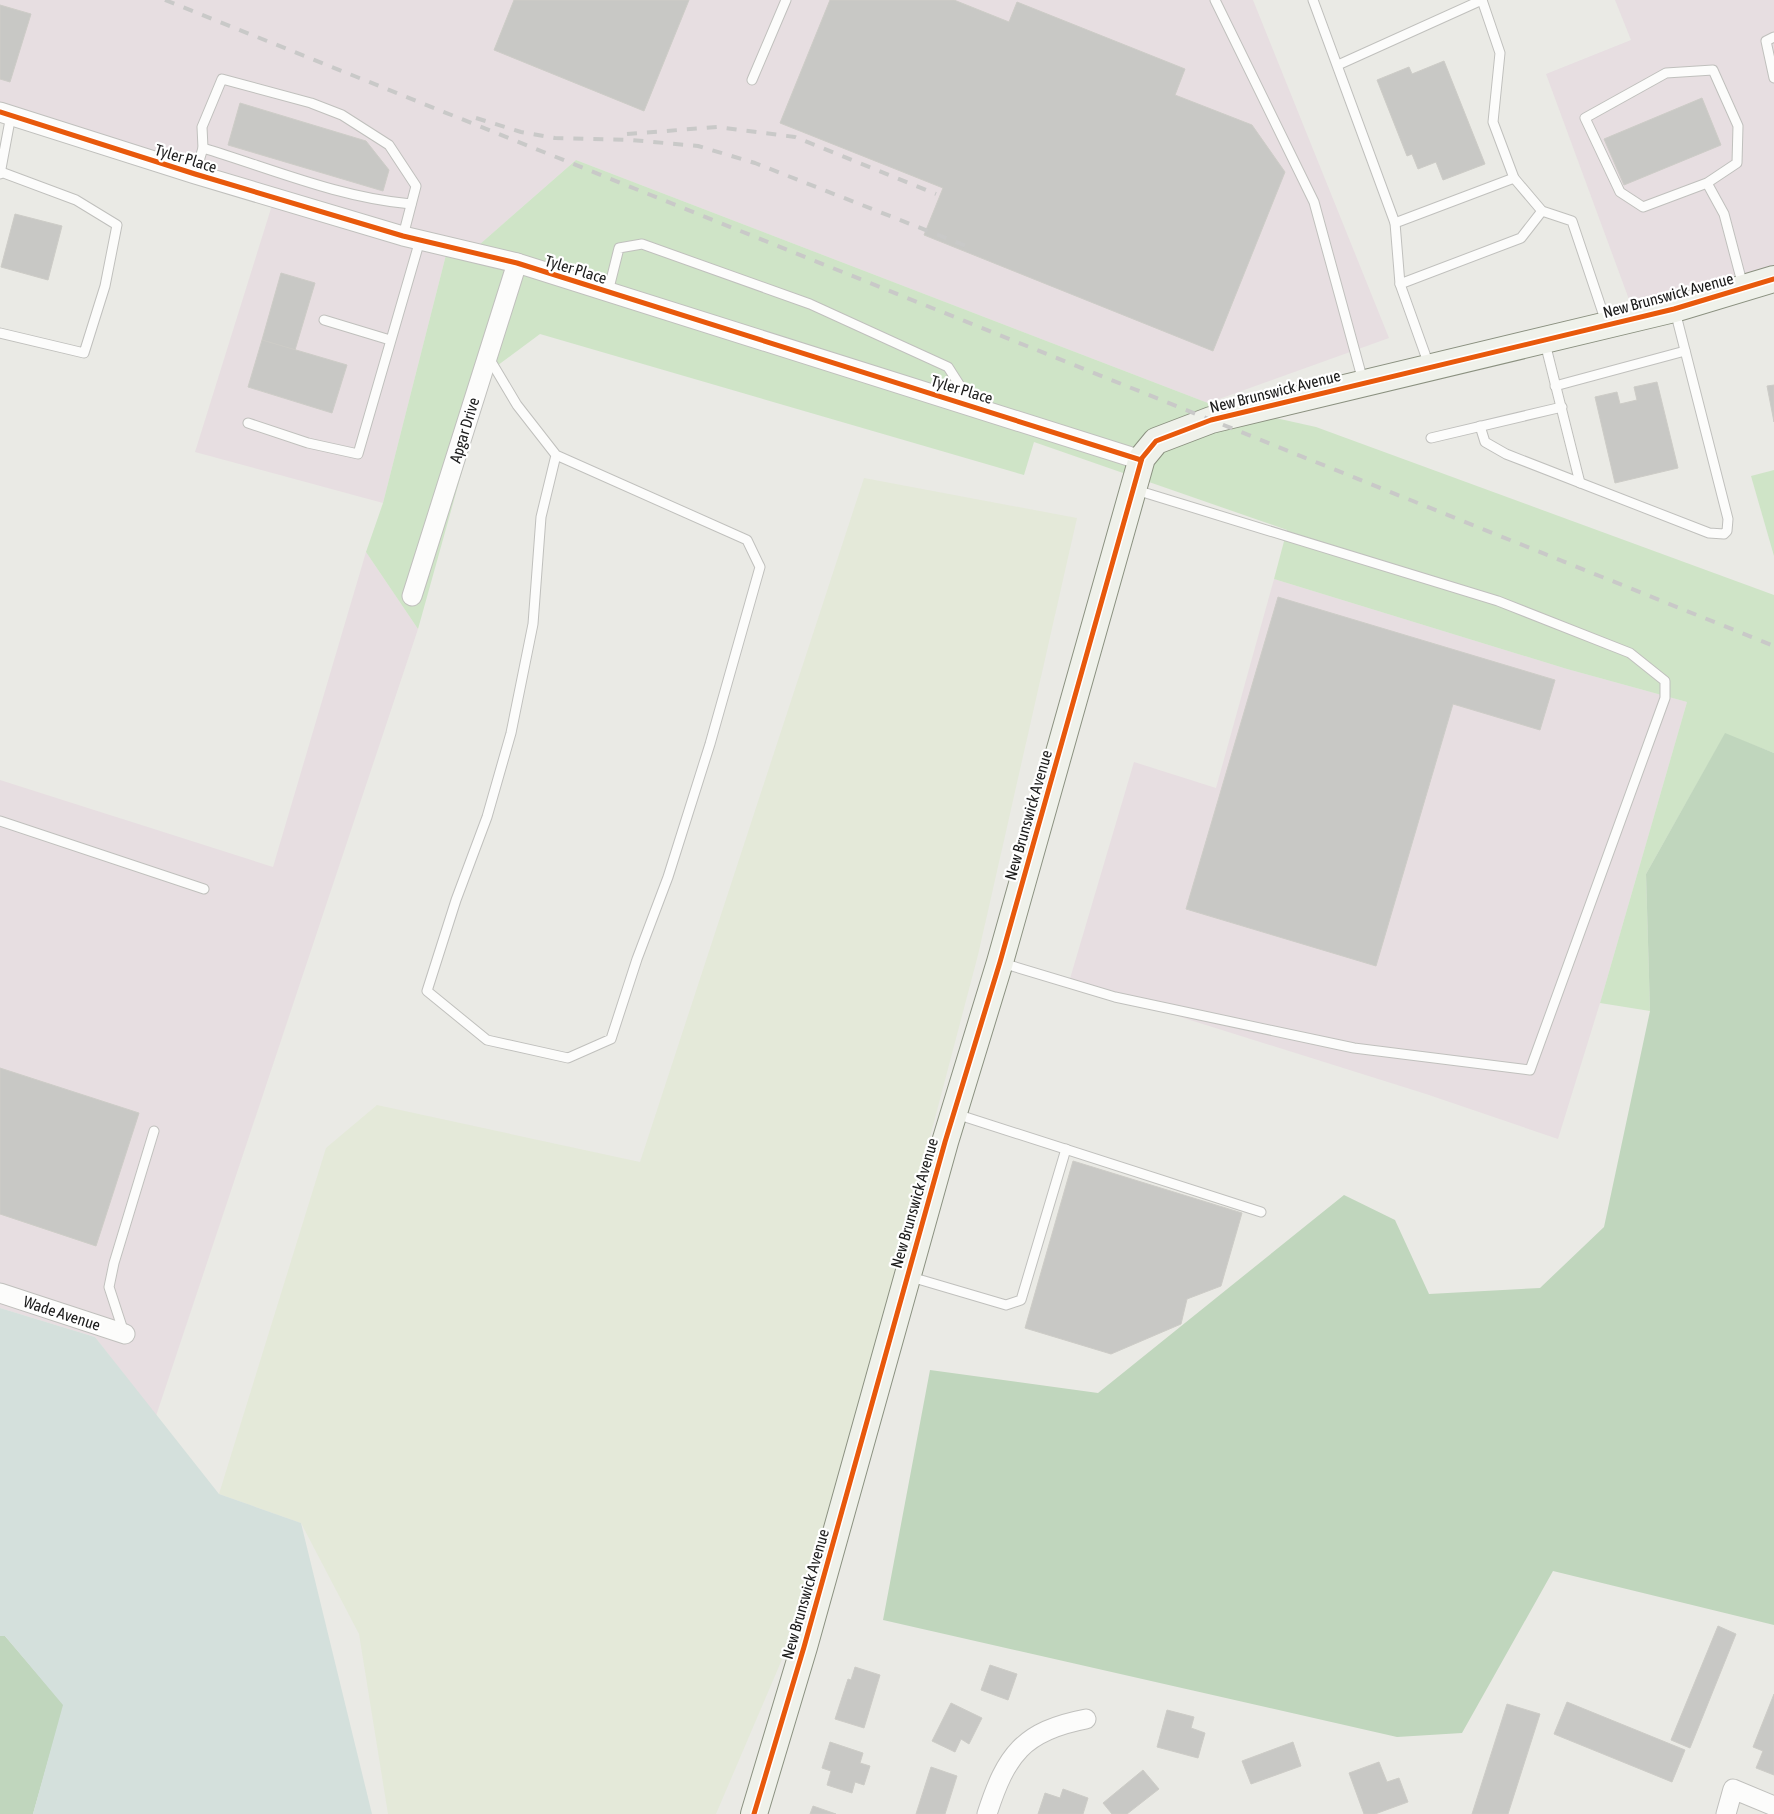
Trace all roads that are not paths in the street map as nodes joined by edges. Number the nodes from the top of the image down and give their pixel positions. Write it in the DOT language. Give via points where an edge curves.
graph roads {
  1 [pos="786,0"];
  2 [pos="1313,0"];
  3 [pos="1482,0"];
  4 [pos="1213,1"];
  5 [pos="1774,36"];
  6 [pos="1338,65"];
  7 [pos="1774,78"];
  8 [pos="752,80"];
  9 [pos="6,114"];
  10 [pos="203,148"];
  11 [pos="0,173"];
  12 [pos="194,174"];
  13 [pos="1514,178"];
  14 [pos="1707,183"];
  15 [pos="411,204"];
  16 [pos="1542,211"];
  17 [pos="1395,223"];
  18 [pos="412,238"];
  19 [pos="517,263"];
  20 [pos="1774,279"];
  21 [pos="1400,284"];
  22 [pos="1743,287"];
  23 [pos="608,292"];
  24 [pos="1674,309"];
  25 [pos="324,320"];
  26 [pos="1607,325"];
  27 [pos="0,333"];
  28 [pos="390,340"];
  29 [pos="1544,341"];
  30 [pos="1685,351"];
  31 [pos="487,356"];
  32 [pos="1430,368"];
  33 [pos="1363,382"];
  34 [pos="1555,386"];
  35 [pos="972,406"];
  36 [pos="1562,407"];
  37 [pos="248,423"];
  38 [pos="1480,426"];
  39 [pos="1431,438"];
  40 [pos="556,455"];
  41 [pos="1141,460"];
  42 [pos="1580,483"];
  43 [pos="1133,489"];
  44 [pos="412,596"];
  45 [pos="0,821"];
  46 [pos="204,889"];
  47 [pos="1000,962"];
  48 [pos="953,1113"];
  49 [pos="154,1131"];
  50 [pos="1066,1149"];
  51 [pos="1261,1212"];
  52 [pos="906,1275"];
  53 [pos="0,1293"];
  54 [pos="124,1334"];
  55 [pos="1086,1719"];
  56 [pos="1774,1806"];
  57 [pos="754,1814"];
  58 [pos="987,1814"];
  59 [pos="1726,1814"];
  1 -- 8 [label="lane"];
  2 -- 6 [label="lane"];
  3 -- 6 [label="lane"];
  3 -- 13 [label="lane" via="1500,53 1494,122"];
  4 -- 33 [label="lane" via="1314,202"];
  5 -- 7 [label="lane" via="1766,42"];
  6 -- 17 [label="lane"];
  9 -- 11 [label="lane"];
  9 -- 12 [label="street, Tyler Place"];
  10 -- 12 [label="lane"];
  10 -- 15 [label="lane" via="304,181 387,202"];
  10 -- 15 [label="lane" via="202,128 222,79 311,102 342,115 390,145 416,186"];
  11 -- 27 [label="lane" via="76,200 117,225 105,286 84,353"];
  12 -- 18 [label="street, Tyler Place"];
  13 -- 16 [label="lane"];
  13 -- 17 [label="lane"];
  14 -- 14 [label="lane" via="1643,208 1620,192 1585,118 1666,73 1712,70 1738,126 1737,163"];
  14 -- 22 [label="lane" via="1724,214"];
  15 -- 18 [label="lane"];
  16 -- 21 [label="lane" via="1521,238"];
  16 -- 26 [label="lane" via="1572,221"];
  17 -- 21 [label="lane"];
  18 -- 19 [label="street, Tyler Place"];
  18 -- 28 [label="lane"];
  19 -- 23 [label="street, Tyler Place"];
  19 -- 31 [label="street, Apgar Drive"];
  20 -- 22 [label="street, New Brunswick Avenue"];
  21 -- 32 [label="lane"];
  22 -- 24 [label="street, New Brunswick Avenue"];
  23 -- 35 [label="street, Tyler Place"];
  23 -- 35 [label="lane" via="619,248 642,244 810,304 948,367"];
  24 -- 26 [label="street, New Brunswick Avenue"];
  24 -- 30 [label="lane"];
  25 -- 28 [label="lane"];
  26 -- 29 [label="street, New Brunswick Avenue"];
  28 -- 37 [label="lane" via="358,454 308,443"];
  29 -- 32 [label="street, New Brunswick Avenue"];
  29 -- 34 [label="lane"];
  30 -- 34 [label="lane"];
  30 -- 42 [label="lane" via="1728,519 1727,531 1717,535 1709,533"];
  31 -- 40 [label="lane" via="516,405"];
  31 -- 44 [label="street, Apgar Drive"];
  32 -- 33 [label="street, New Brunswick Avenue"];
  33 -- 41 [label="street, New Brunswick Avenue" via="1211,420 1156,441"];
  34 -- 36 [label="lane"];
  35 -- 41 [label="street, Tyler Place"];
  36 -- 38 [label="lane"];
  36 -- 42 [label="lane"];
  38 -- 39 [label="lane"];
  38 -- 42 [label="lane" via="1485,442 1506,454"];
  40 -- 40 [label="lane" via="541,517 533,624 511,733 487,817 426,991 487,1040 568,1058 611,1039 710,744 760,567 748,540"];
  41 -- 43 [label="street, New Brunswick Avenue"];
  43 -- 47 [label="street, New Brunswick Avenue"];
  43 -- 47 [label="lane" via="1498,601 1630,653 1665,681 1665,698 1530,1070 1354,1048 1115,997"];
  45 -- 46 [label="lane"];
  47 -- 48 [label="street, New Brunswick Avenue"];
  48 -- 50 [label="lane"];
  48 -- 52 [label="street, New Brunswick Avenue"];
  49 -- 54 [label="lane" via="109,1287"];
  50 -- 51 [label="lane"];
  50 -- 52 [label="lane" via="1021,1300 1006,1304"];
  52 -- 57 [label="street, New Brunswick Avenue" via="804,1647"];
  53 -- 54 [label="street, Wade Avenue"];
  55 -- 58 [label="street" via="1059,1724 1034,1736 1012,1757 996,1785"];
  56 -- 59 [label="street" via="1734,1789"];
}
